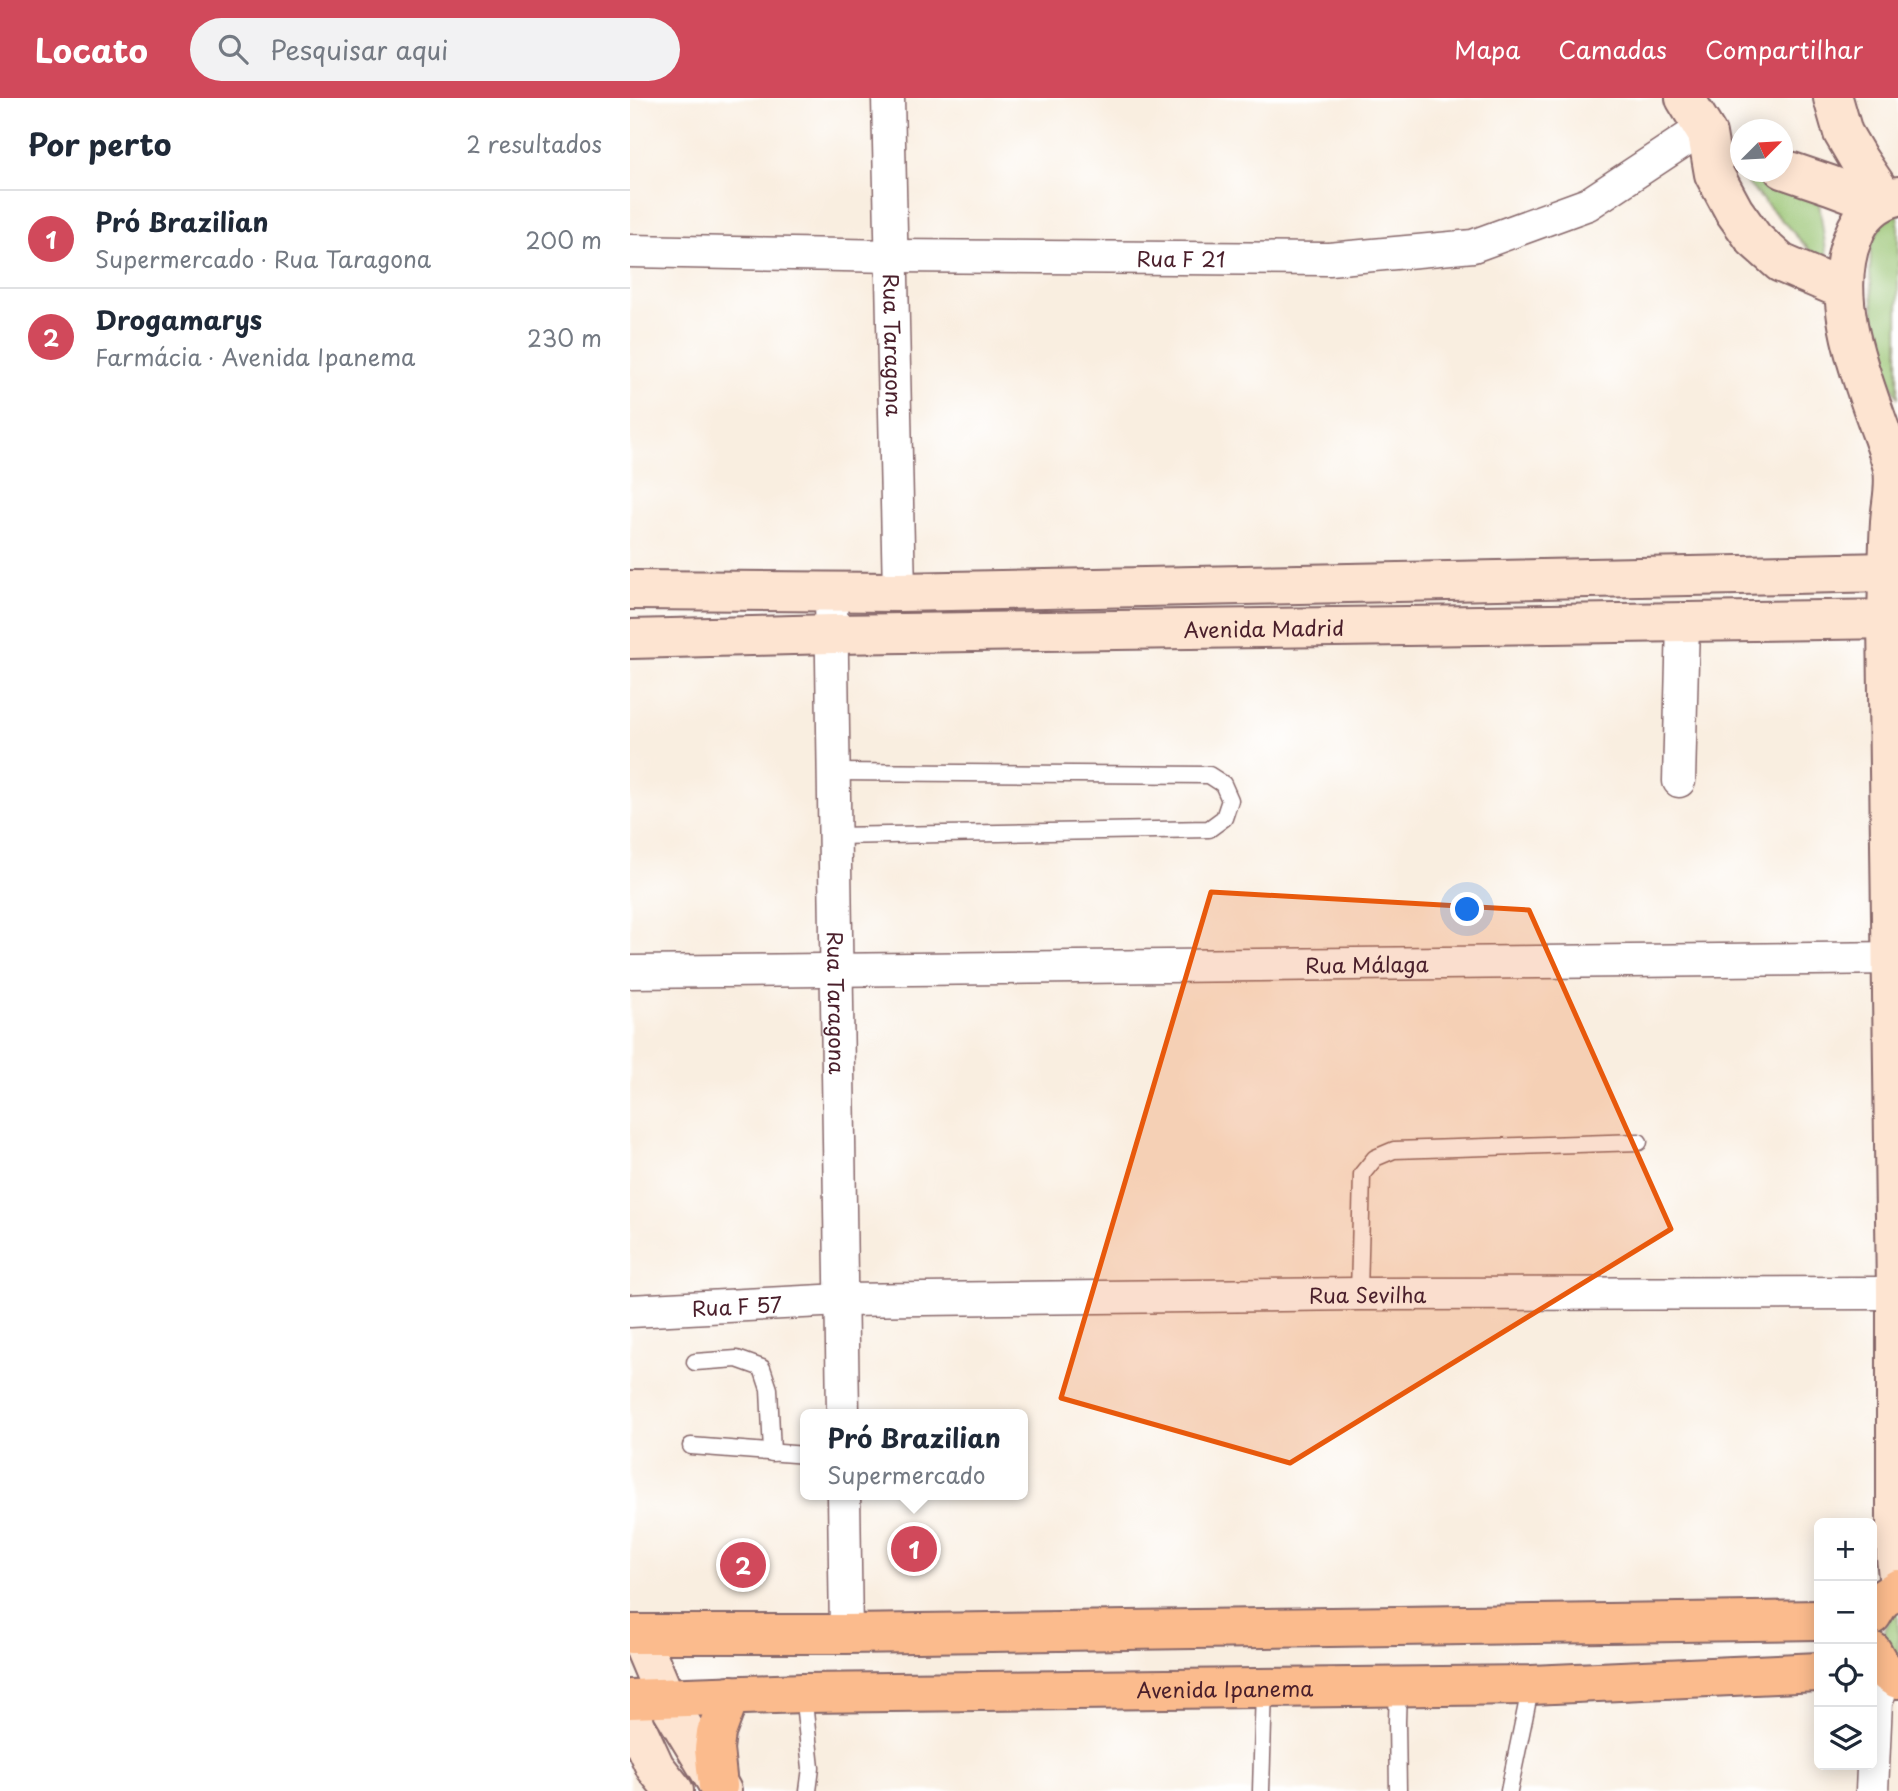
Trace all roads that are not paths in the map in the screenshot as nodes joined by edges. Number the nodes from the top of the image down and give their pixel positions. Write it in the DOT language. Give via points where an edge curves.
graph roads {
  1 [pos="888,98"];
  2 [pos="1833,98"];
  3 [pos="1698,120"];
  4 [pos="1730,143"];
  5 [pos="1793,172"];
  6 [pos="1887,199"];
  7 [pos="630,251"];
  8 [pos="893,256"];
  9 [pos="1844,290"];
  10 [pos="1888,572"];
  11 [pos="630,590"];
  12 [pos="831,592"];
  13 [pos="899,592"];
  14 [pos="1893,619"];
  15 [pos="1683,622"];
  16 [pos="832,634"];
  17 [pos="630,639"];
  18 [pos="834,772"];
  19 [pos="1679,781"];
  20 [pos="834,836"];
  21 [pos="1894,958"];
  22 [pos="836,970"];
  23 [pos="630,972"];
  24 [pos="1639,1142"];
  25 [pos="1896,1293"];
  26 [pos="1359,1294"];
  27 [pos="842,1300"];
  28 [pos="630,1311"];
  29 [pos="695,1362"];
  30 [pos="843,1409"];
  31 [pos="691,1447"];
  32 [pos="772,1453"];
  33 [pos="800,1455"];
  34 [pos="844,1500"];
  35 [pos="1898,1577"];
  36 [pos="1898,1589"];
  37 [pos="1877,1607"];
  38 [pos="1814,1620"];
  39 [pos="635,1634"];
  40 [pos="846,1634"];
  41 [pos="1882,1668"];
  42 [pos="1814,1672"];
  43 [pos="1531,1685"];
  44 [pos="1398,1686"];
  45 [pos="1264,1688"];
  46 [pos="803,1693"];
  47 [pos="730,1695"];
  48 [pos="648,1698"];
  49 [pos="630,1713"];
  50 [pos="720,1789"];
  51 [pos="674,1791"];
  52 [pos="808,1791"];
  53 [pos="1261,1791"];
  54 [pos="1398,1791"];
  55 [pos="1509,1791"];
  56 [pos="1872,1791"];
  1 -- 8 [label="street, Rua Taragona"];
  2 -- 6 [label="main road" via="1843,132"];
  3 -- 4 [label="main road"];
  3 -- 8 [label="street, Rua F 21" via="1588,204 1472,246 1329,259"];
  3 -- 9 [label="main road" via="1714,174 1754,239 1781,263"];
  5 -- 6 [label="main road"];
  6 -- 9 [label="main road" via="1857,226 1849,246"];
  7 -- 8 [label="street, Rua F 21"];
  8 -- 13 [label="street, Rua Taragona"];
  9 -- 10 [label="main road" via="1863,381 1893,470"];
  10 -- 13 [label="main road, Avenida Madrid"];
  10 -- 14 [label="main road"];
  11 -- 12 [label="main road, Avenida Madrid"];
  12 -- 13 [label="main road, Avenida Madrid"];
  12 -- 16 [label="street, Rua Taragona"];
  14 -- 15 [label="main road, Avenida Madrid"];
  14 -- 21 [label="main road"];
  15 -- 16 [label="main road, Avenida Madrid"];
  15 -- 19 [label="street"];
  16 -- 17 [label="main road, Avenida Madrid"];
  16 -- 18 [label="street, Rua Taragona"];
  18 -- 20 [label="street, Rua Taragona"];
  18 -- 20 [label="lane" via="1209,775 1223,784 1230,800 1224,818 1209,829"];
  20 -- 22 [label="street, Rua Taragona"];
  21 -- 22 [label="street, Rua Málaga"];
  21 -- 25 [label="main road"];
  22 -- 23 [label="street"];
  22 -- 27 [label="street, Rua Taragona"];
  24 -- 26 [label="lane" via="1394,1150 1376,1158 1362,1174"];
  25 -- 26 [label="street, Rua Sevilha"];
  25 -- 35 [label="main road"];
  26 -- 27 [label="street, Rua Sevilha"];
  27 -- 28 [label="street, Rua F 57"];
  27 -- 30 [label="street, Rua Taragona"];
  29 -- 32 [label="lane" via="737,1359 762,1368 769,1389"];
  31 -- 32 [label="lane"];
  32 -- 33 [label="lane"];
  34 -- 40 [label="street"];
  36 -- 37 [label="main road"];
  38 -- 40 [label="main road"];
  39 -- 40 [label="main road"];
  39 -- 48 [label="main road"];
  41 -- 56 [label="street"];
  42 -- 43 [label="main road, Avenida Ipanema"];
  43 -- 44 [label="main road, Avenida Ipanema"];
  43 -- 55 [label="lane"];
  44 -- 45 [label="main road, Avenida Ipanema"];
  44 -- 54 [label="lane"];
  45 -- 46 [label="main road, Avenida Ipanema"];
  45 -- 53 [label="lane"];
  46 -- 47 [label="main road, Avenida Ipanema"];
  46 -- 52 [label="lane" via="811,1768"];
  47 -- 48 [label="main road, Avenida Ipanema"];
  47 -- 50 [label="main road" via="714,1749"];
  48 -- 50 [label="main road"];
  49 -- 51 [label="main road" via="655,1767"];
}
